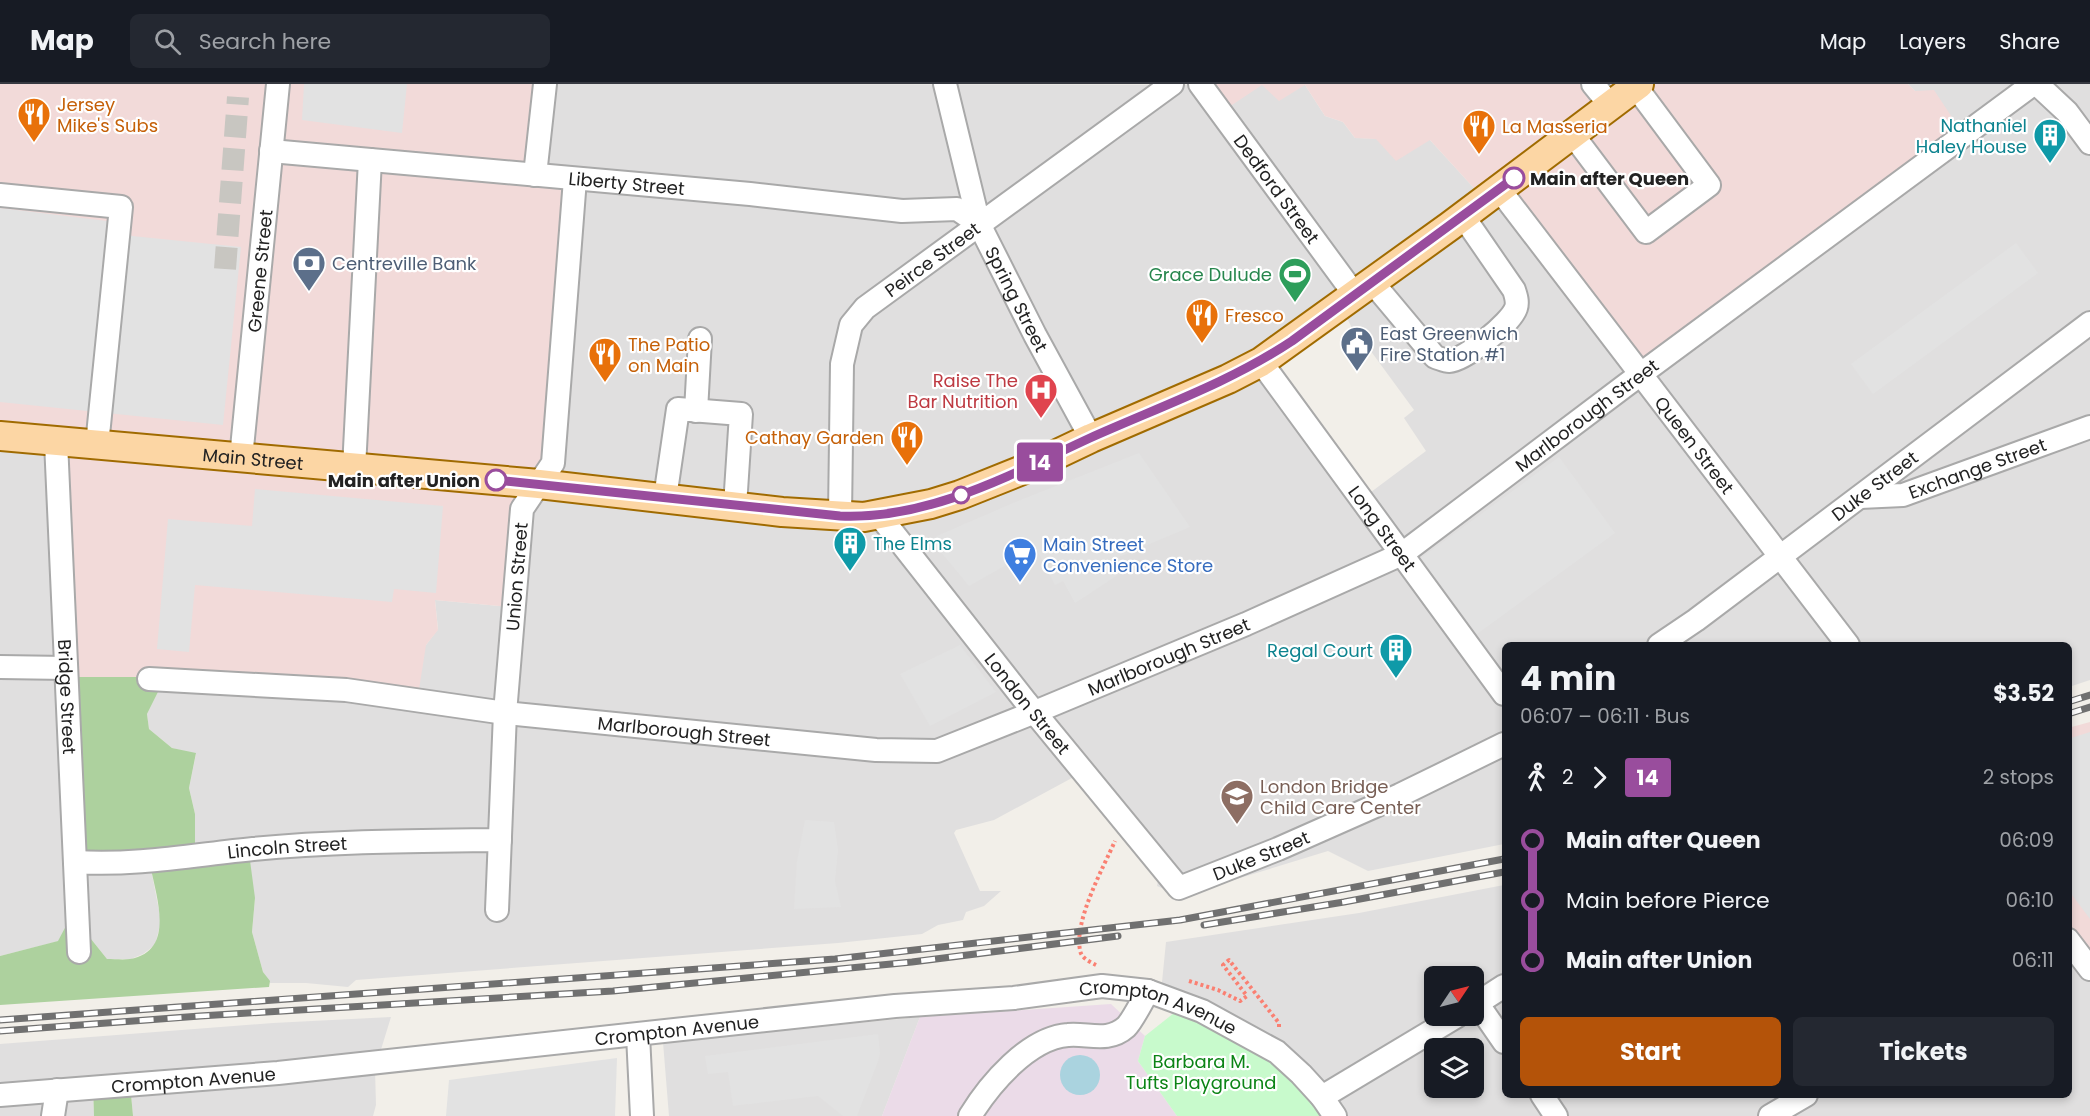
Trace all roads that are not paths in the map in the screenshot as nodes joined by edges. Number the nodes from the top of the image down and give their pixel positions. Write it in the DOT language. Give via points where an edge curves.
graph roads {
  1 [pos="278,84"];
  2 [pos="544,84"];
  3 [pos="945,84"];
  4 [pos="1172,84"];
  5 [pos="1200,84"];
  6 [pos="1593,84"];
  7 [pos="2035,84"];
  8 [pos="1637,86"];
  9 [pos="1611,106"];
  10 [pos="1573,135"];
  11 [pos="2090,143"];
  12 [pos="271,151"];
  13 [pos="370,160"];
  14 [pos="535,175"];
  15 [pos="574,179"];
  16 [pos="1499,189"];
  17 [pos="0,195"];
  18 [pos="1463,216"];
  19 [pos="979,224"];
  20 [pos="1364,289"];
  21 [pos="2090,323"];
  22 [pos="700,339"];
  23 [pos="1261,362"];
  24 [pos="1641,373"];
  25 [pos="696,411"];
  26 [pos="2090,427"];
  27 [pos="0,436"];
  28 [pos="1091,438"];
  29 [pos="56,442"];
  30 [pos="97,445"];
  31 [pos="241,458"];
  32 [pos="354,468"];
  33 [pos="539,484"];
  34 [pos="1860,497"];
  35 [pos="666,498"];
  36 [pos="735,506"];
  37 [pos="879,515"];
  38 [pos="840,516"];
  39 [pos="1402,554"];
  40 [pos="1780,556"];
  41 [pos="1663,642"];
  42 [pos="1846,642"];
  43 [pos="0,668"];
  44 [pos="66,668"];
  45 [pos="149,679"];
  46 [pos="1502,691"];
  47 [pos="1035,712"];
  48 [pos="505,713"];
  49 [pos="1502,745"];
  50 [pos="500,840"];
  51 [pos="75,861"];
  52 [pos="1179,888"];
  53 [pos="497,910"];
  54 [pos="2072,945"];
  55 [pos="79,951"];
  56 [pos="2090,969"];
  57 [pos="1502,987"];
  58 [pos="1148,991"];
  59 [pos="1484,999"];
  60 [pos="1484,1016"];
  61 [pos="1440,1026"];
  62 [pos="638,1035"];
  63 [pos="1502,1039"];
  64 [pos="57,1090"];
  65 [pos="0,1095"];
  66 [pos="1322,1097"];
  67 [pos="1544,1098"];
  68 [pos="1802,1102"];
  69 [pos="53,1116"];
  70 [pos="642,1116"];
  71 [pos="970,1116"];
  72 [pos="1335,1116"];
  73 [pos="1556,1116"];
  74 [pos="1770,1116"];
  1 -- 12 [label="street, Greene Street"];
  2 -- 14 [label="street"];
  3 -- 19 [label="street, Spring Street"];
  4 -- 19 [label="street, Peirce Street"];
  5 -- 20 [label="street, Dedford Street"];
  6 -- 9 [label="street"];
  7 -- 11 [label="street" via="2067,112"];
  7 -- 24 [label="street, Marlborough Street"];
  8 -- 9 [label="main road, Main Street"];
  8 -- 10 [label="street" via="1709,184 1700,191 1646,232"];
  9 -- 10 [label="main road, Main Street"];
  10 -- 16 [label="main road, Main Street"];
  12 -- 13 [label="street, Liberty Street"];
  12 -- 31 [label="street, Greene Street"];
  13 -- 14 [label="street, Liberty Street"];
  13 -- 32 [label="street"];
  14 -- 15 [label="street, Liberty Street"];
  15 -- 19 [label="street, Liberty Street" via="902,211 957,209"];
  15 -- 33 [label="street, Union Street" via="553,463"];
  16 -- 18 [label="main road, Main Street"];
  16 -- 24 [label="street, Queen Street"];
  17 -- 30 [label="street" via="121,207"];
  18 -- 20 [label="main road, Main Street"];
  18 -- 20 [label="street, Dedford Street" via="1514,290 1517,301 1515,311 1467,355 1450,361 1435,357"];
  19 -- 28 [label="street, Spring Street"];
  19 -- 38 [label="street, Peirce Street" via="865,308 851,324 842,364"];
  20 -- 23 [label="main road, Main Street"];
  21 -- 34 [label="street, Duke Street"];
  22 -- 25 [label="street"];
  23 -- 28 [label="main road, Main Street"];
  23 -- 39 [label="street, Long Street"];
  24 -- 39 [label="street, Marlborough Street"];
  24 -- 40 [label="street, Queen Street"];
  25 -- 35 [label="street" via="678,409"];
  25 -- 36 [label="street" via="741,414"];
  26 -- 34 [label="street, Exchange Street" via="1903,495"];
  27 -- 29 [label="main road, Main Street"];
  28 -- 37 [label="main road, Main Street" via="960,495"];
  29 -- 30 [label="main road, Main Street"];
  29 -- 44 [label="street, Bridge Street"];
  30 -- 31 [label="main road, Main Street"];
  31 -- 32 [label="main road, Main Street"];
  32 -- 33 [label="main road, Main Street"];
  33 -- 35 [label="main road, Main Street"];
  33 -- 48 [label="street, Union Street" via="522,509"];
  34 -- 40 [label="street, Duke Street"];
  35 -- 36 [label="main road, Main Street"];
  36 -- 38 [label="main road, Main Street"];
  37 -- 38 [label="main road, Main Street"];
  37 -- 47 [label="street, London Street"];
  39 -- 46 [label="street, Long Street"];
  39 -- 47 [label="street, Marlborough Street"];
  40 -- 41 [label="street, Duke Street"];
  40 -- 42 [label="street, Queen Street"];
  43 -- 44 [label="street"];
  44 -- 51 [label="street, Bridge Street"];
  45 -- 48 [label="street, Marlborough Street" via="346,690"];
  47 -- 48 [label="street, Marlborough Street" via="937,751 876,750"];
  47 -- 52 [label="street, London Street"];
  48 -- 50 [label="street, Union Street"];
  49 -- 52 [label="street, Duke Street" via="1400,795"];
  50 -- 51 [label="street, Lincoln Street" via="329,844 124,863"];
  50 -- 53 [label="street, Union Street"];
  51 -- 55 [label="street, Bridge Street"];
  54 -- 56 [label="street"];
  57 -- 59 [label="street"];
  58 -- 62 [label="street, Crompton Avenue" via="1102,987"];
  58 -- 66 [label="street, Crompton Avenue" via="1202,1011 1277,1052"];
  58 -- 71 [label="street" via="1127,1026 1117,1032 1097,1038 1066,1035 1033,1049 996,1080"];
  60 -- 63 [label="street"];
  61 -- 66 [label="street"];
  62 -- 64 [label="street, Crompton Avenue" via="278,1073"];
  62 -- 70 [label="street"];
  64 -- 65 [label="street, Crompton Avenue"];
  64 -- 69 [label="street"];
  66 -- 72 [label="street, Crompton Avenue"];
  67 -- 73 [label="street"];
  68 -- 74 [label="street"];
}
